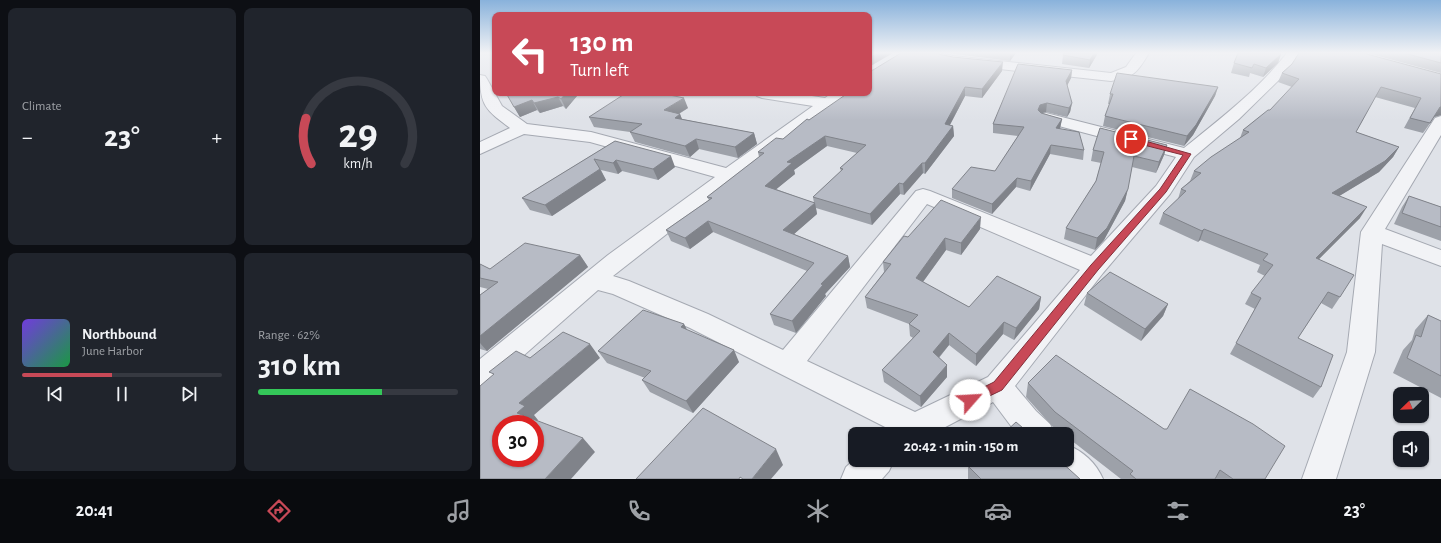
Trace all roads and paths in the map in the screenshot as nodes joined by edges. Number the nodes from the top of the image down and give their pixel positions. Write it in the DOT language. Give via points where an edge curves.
graph roads {
  1 [pos="1096,75"];
  2 [pos="1120,75"];
  3 [pos="1270,75"];
  4 [pos="480,79"];
  5 [pos="805,96"];
  6 [pos="834,98"];
  7 [pos="1046,118"];
  8 [pos="1441,121"];
  9 [pos="522,129"];
  10 [pos="480,149"];
  11 [pos="1187,154"];
  12 [pos="730,175"];
  13 [pos="1372,232"];
  14 [pos="1441,258"];
  15 [pos="1095,267"];
  16 [pos="594,280"];
  17 [pos="788,364"];
  18 [pos="480,376"];
  19 [pos="998,386"];
  20 [pos="905,427"];
  21 [pos="917,427"];
  22 [pos="1032,427"];
  23 [pos="871,467"];
  24 [pos="1073,467"];
  25 [pos="858,479"];
  26 [pos="1086,479"];
  27 [pos="1319,479"];
  1 -- 2 [label="street"];
  3 -- 11 [label="street" via="1233,116"];
  4 -- 9 [label="street" via="495,109"];
  5 -- 6 [label="street"];
  6 -- 12 [label="street"];
  7 -- 11 [label="street"];
  8 -- 13 [label="street"];
  9 -- 10 [label="street"];
  9 -- 12 [label="street" via="591,137"];
  11 -- 15 [label="street" via="1163,190"];
  12 -- 16 [label="street"];
  13 -- 14 [label="street"];
  13 -- 27 [label="street" via="1361,352"];
  15 -- 17 [label="street" via="923,195"];
  15 -- 19 [label="street"];
  16 -- 17 [label="street" via="620,287 699,321"];
  16 -- 18 [label="street"];
  17 -- 20 [label="street"];
  19 -- 21 [label="street"];
  19 -- 22 [label="street"];
  23 -- 25 [label="street"];
  24 -- 26 [label="street"];
}
